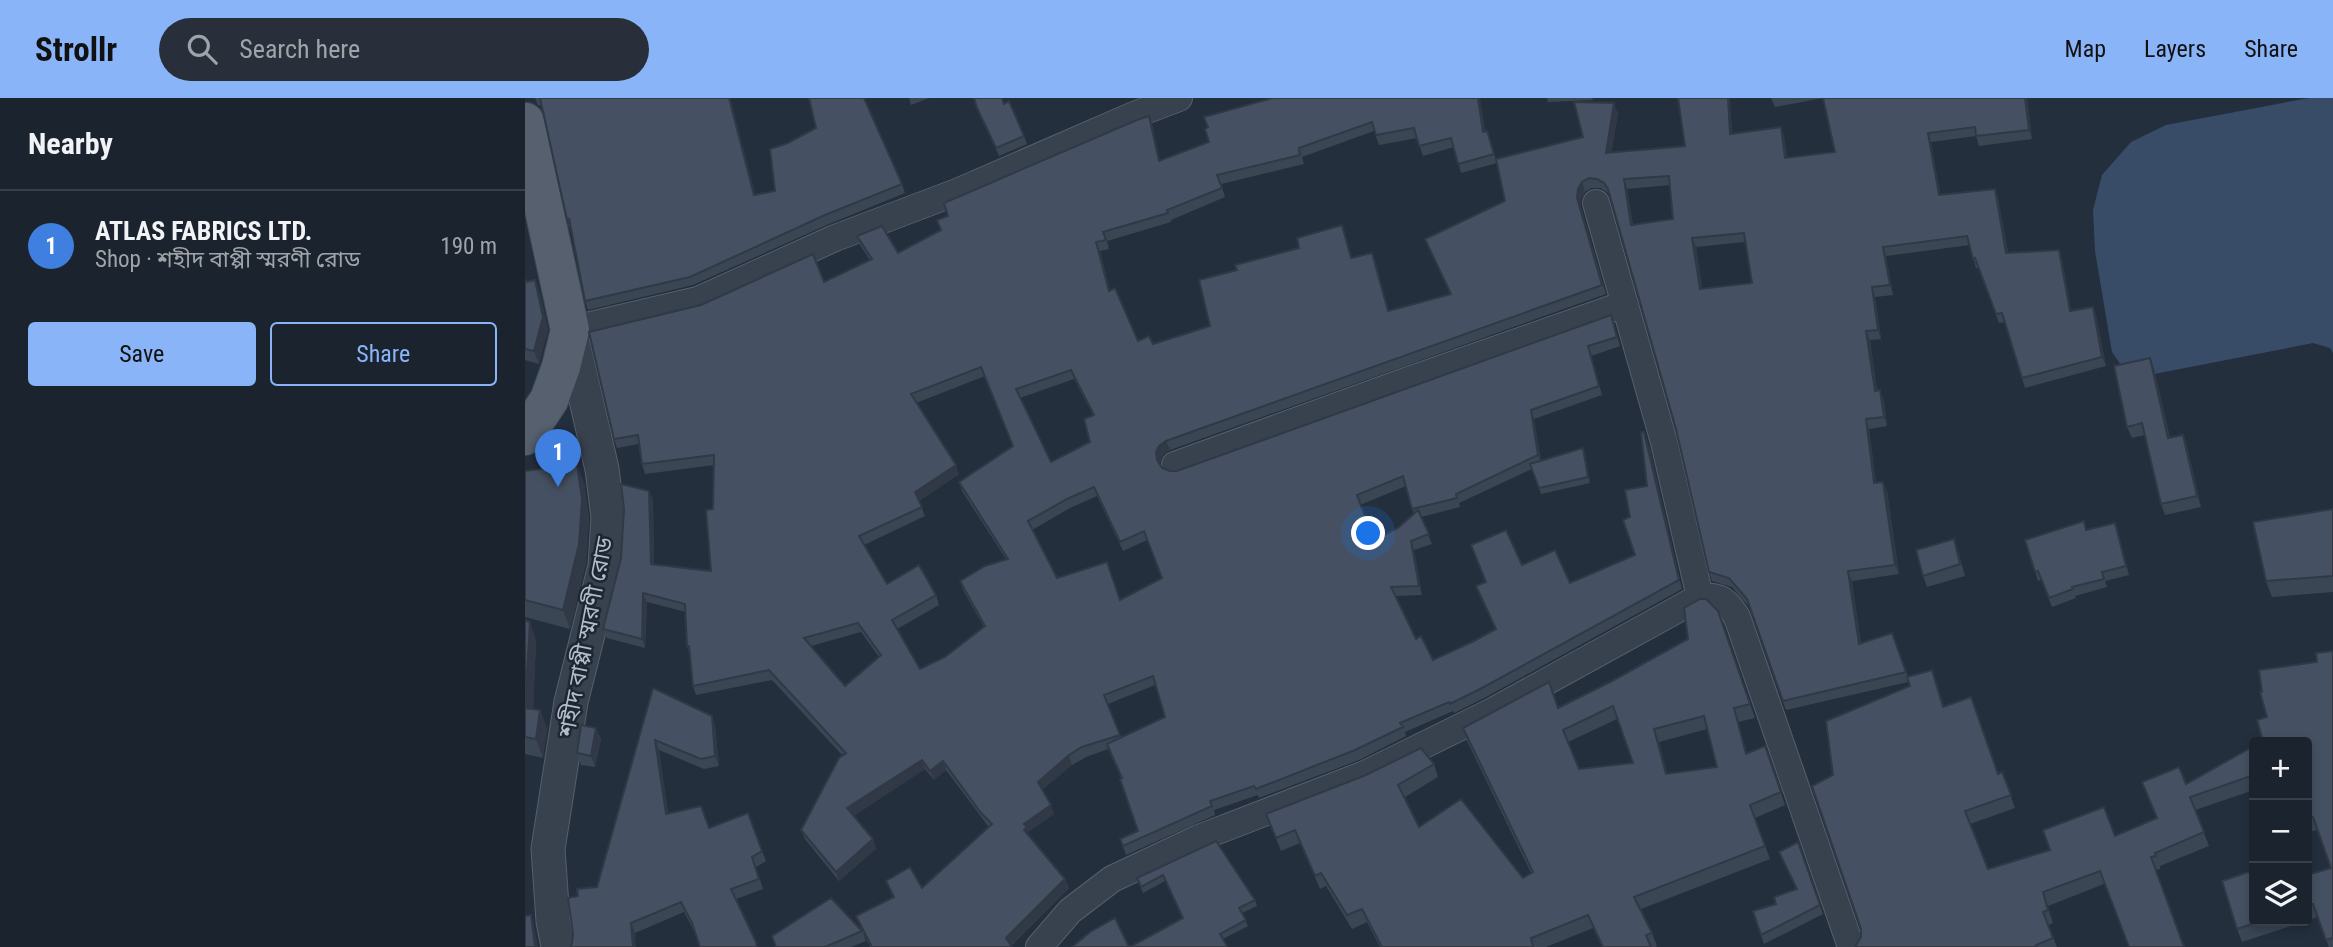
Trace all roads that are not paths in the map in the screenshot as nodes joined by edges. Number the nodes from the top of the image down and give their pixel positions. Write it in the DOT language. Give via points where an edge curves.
graph roads {
  1 [pos="1179,98"];
  2 [pos="525,122"];
  3 [pos="1596,203"];
  4 [pos="1625,304"];
  5 [pos="570,330"];
  6 [pos="525,436"];
  7 [pos="1175,465"];
  8 [pos="1700,597"];
  9 [pos="558,947"];
  10 [pos="1039,947"];
  11 [pos="1851,947"];
  1 -- 5 [label="street" via="835,238 698,300"];
  2 -- 5 [label="main road"];
  3 -- 4 [label="street"];
  4 -- 7 [label="street"];
  4 -- 8 [label="street" via="1664,442"];
  5 -- 6 [label="main road" via="549,400"];
  5 -- 9 [label="street, শহীদ বাপ্পী স্মরণী রোড" via="602,469 608,517 604,566 571,702 548,849"];
  8 -- 10 [label="street" via="1493,711 1365,774 1199,838 1112,880 1070,911"];
  8 -- 11 [label="street" via="1726,601 1737,617"];
}
